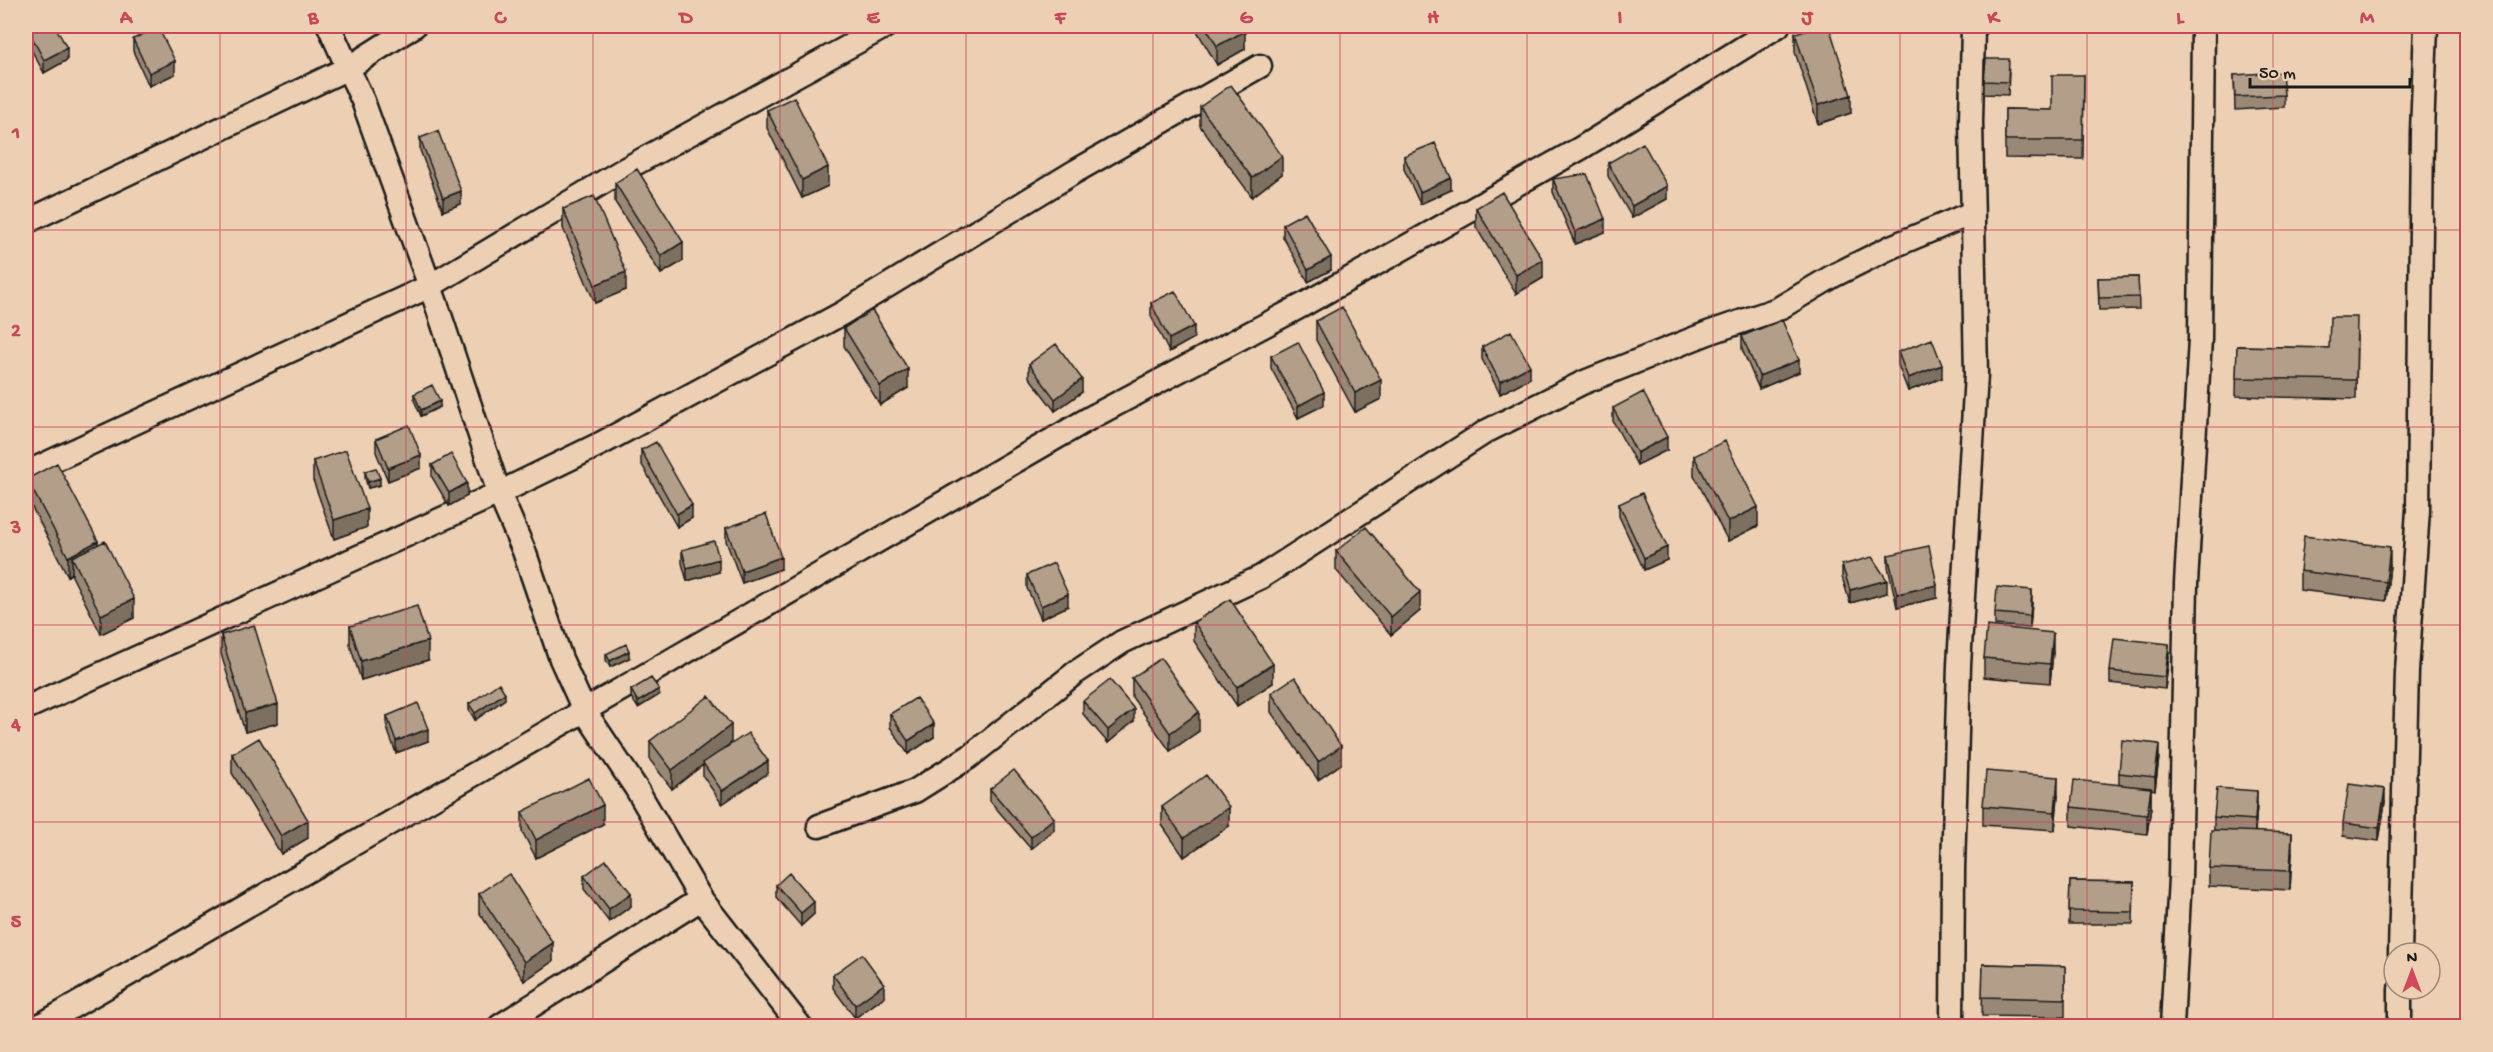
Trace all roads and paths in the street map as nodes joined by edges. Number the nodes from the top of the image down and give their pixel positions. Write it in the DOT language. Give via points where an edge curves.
graph roads {
  1 [pos="329,26"];
  2 [pos="414,26"];
  3 [pos="886,26"];
  4 [pos="1778,26"];
  5 [pos="1973,26"];
  6 [pos="2203,26"];
  7 [pos="2426,26"];
  8 [pos="1260,66"];
  9 [pos="348,68"];
  10 [pos="1972,213"];
  11 [pos="26,222"];
  12 [pos="430,286"];
  13 [pos="26,473"];
  14 [pos="499,493"];
  15 [pos="26,708"];
  16 [pos="584,710"];
  17 [pos="819,826"];
  18 [pos="702,898"];
  19 [pos="2400,941"];
  20 [pos="2400,1001"];
  21 [pos="39,1026"];
  22 [pos="500,1026"];
  23 [pos="800,1026"];
  24 [pos="1952,1026"];
  25 [pos="2172,1026"];
  26 [pos="2400,1026"];
  1 -- 9 [label="street"];
  2 -- 9 [label="street"];
  3 -- 12 [label="street" via="620,172"];
  4 -- 16 [label="street" via="1581,148 1303,305 1090,418"];
  5 -- 10 [label="street"];
  6 -- 25 [label="street" via="2200,339 2186,584 2180,878"];
  7 -- 19 [label="street" via="2418,510 2407,671"];
  8 -- 14 [label="street" via="1076,171 841,314 602,443"];
  9 -- 11 [label="street"];
  9 -- 12 [label="street"];
  10 -- 17 [label="street" via="1881,252 1778,309 1582,383 1487,430 1261,577 1122,642 969,757 915,792"];
  10 -- 24 [label="street" via="1976,374 1959,665"];
  12 -- 13 [label="street"];
  12 -- 14 [label="street"];
  14 -- 15 [label="street"];
  14 -- 16 [label="street"];
  16 -- 18 [label="street"];
  16 -- 21 [label="street"];
  18 -- 22 [label="street"];
  18 -- 23 [label="street"];
  20 -- 26 [label="street"];
}
